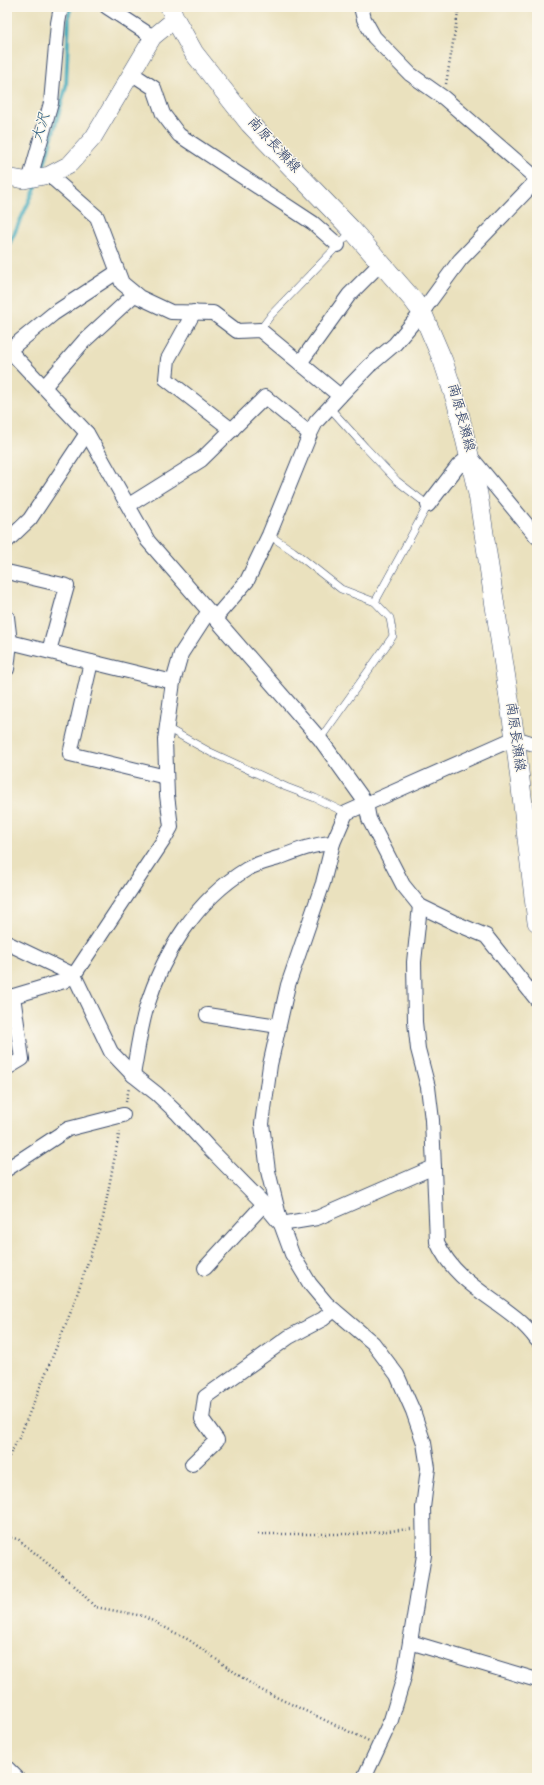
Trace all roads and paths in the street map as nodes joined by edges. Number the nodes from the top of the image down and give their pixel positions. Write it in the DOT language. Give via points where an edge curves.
graph roads {
  1 [pos="61,7"];
  2 [pos="107,7"];
  3 [pos="361,7"];
  4 [pos="459,7"];
  5 [pos="172,13"];
  6 [pos="153,36"];
  7 [pos="131,73"];
  8 [pos="444,98"];
  9 [pos="49,175"];
  10 [pos="7,177"];
  11 [pos="30,178"];
  12 [pos="537,180"];
  13 [pos="352,230"];
  14 [pos="338,245"];
  15 [pos="381,263"];
  16 [pos="116,272"];
  17 [pos="135,294"];
  18 [pos="194,312"];
  19 [pos="422,312"];
  20 [pos="260,330"];
  21 [pos="8,349"];
  22 [pos="300,363"];
  23 [pos="44,387"];
  24 [pos="340,396"];
  25 [pos="330,407"];
  26 [pos="232,430"];
  27 [pos="87,433"];
  28 [pos="310,434"];
  29 [pos="470,456"];
  30 [pos="129,505"];
  31 [pos="428,505"];
  32 [pos="269,535"];
  33 [pos="537,537"];
  34 [pos="7,541"];
  35 [pos="7,572"];
  36 [pos="375,602"];
  37 [pos="213,615"];
  38 [pos="7,617"];
  39 [pos="10,642"];
  40 [pos="50,651"];
  41 [pos="91,662"];
  42 [pos="7,669"];
  43 [pos="173,682"];
  44 [pos="167,728"];
  45 [pos="515,738"];
  46 [pos="320,739"];
  47 [pos="537,745"];
  48 [pos="166,776"];
  49 [pos="366,803"];
  50 [pos="346,813"];
  51 [pos="333,842"];
  52 [pos="420,906"];
  53 [pos="537,922"];
  54 [pos="7,943"];
  55 [pos="74,975"];
  56 [pos="10,997"];
  57 [pos="537,1000"];
  58 [pos="207,1015"];
  59 [pos="278,1026"];
  60 [pos="7,1068"];
  61 [pos="132,1075"];
  62 [pos="123,1115"];
  63 [pos="434,1167"];
  64 [pos="7,1168"];
  65 [pos="264,1204"];
  66 [pos="281,1224"];
  67 [pos="205,1268"];
  68 [pos="334,1310"];
  69 [pos="537,1340"];
  70 [pos="7,1460"];
  71 [pos="192,1464"];
  72 [pos="424,1528"];
  73 [pos="258,1534"];
  74 [pos="7,1537"];
  75 [pos="410,1642"];
  76 [pos="537,1680"];
  77 [pos="380,1746"];
  78 [pos="7,1768"];
  79 [pos="17,1778"];
  80 [pos="364,1778"];
  1 -- 11 [label="street" via="51,103"];
  2 -- 6 [label="street"];
  3 -- 8 [label="street" via="364,19 374,37 410,74"];
  4 -- 8 [label="path"];
  5 -- 6 [label="street"];
  5 -- 13 [label="main road, 南原長瀬線" via="194,53 250,124"];
  6 -- 7 [label="street"];
  7 -- 9 [label="street" via="92,138 70,164"];
  7 -- 14 [label="street" via="154,88 163,114 179,134 313,222"];
  8 -- 12 [label="street"];
  9 -- 11 [label="street"];
  9 -- 16 [label="street" via="97,217"];
  10 -- 11 [label="street" via="24,180"];
  12 -- 19 [label="street" via="460,260"];
  13 -- 14 [label="lane"];
  13 -- 15 [label="main road, 南原長瀬線"];
  14 -- 20 [label="lane"];
  15 -- 19 [label="main road, 南原長瀬線"];
  15 -- 22 [label="street" via="348,295"];
  16 -- 17 [label="street"];
  16 -- 21 [label="street" via="53,314"];
  17 -- 18 [label="street" via="171,312"];
  17 -- 23 [label="street" via="84,341"];
  18 -- 20 [label="street" via="212,313 237,331"];
  18 -- 26 [label="street" via="168,359 166,378"];
  19 -- 24 [label="street" via="395,344"];
  19 -- 29 [label="main road, 南原長瀬線" via="443,361"];
  20 -- 22 [label="street"];
  21 -- 23 [label="street"];
  22 -- 24 [label="street"];
  23 -- 27 [label="street"];
  24 -- 25 [label="street"];
  25 -- 28 [label="street" via="316,422"];
  25 -- 31 [label="lane" via="397,481"];
  26 -- 28 [label="street" via="265,397"];
  26 -- 30 [label="street" via="201,460"];
  27 -- 30 [label="street"];
  27 -- 34 [label="street" via="30,519"];
  28 -- 32 [label="street"];
  29 -- 31 [label="street" via="458,466"];
  29 -- 33 [label="street"];
  29 -- 45 [label="main road, 南原長瀬線"];
  30 -- 37 [label="street" via="148,541"];
  31 -- 36 [label="lane"];
  32 -- 36 [label="lane" via="341,589"];
  32 -- 37 [label="street" via="247,581"];
  35 -- 40 [label="street" via="67,586"];
  36 -- 46 [label="lane" via="390,618 393,636"];
  37 -- 43 [label="street" via="205,616 181,654"];
  37 -- 46 [label="street"];
  38 -- 39 [label="street"];
  39 -- 40 [label="street"];
  39 -- 42 [label="street"];
  40 -- 41 [label="street"];
  41 -- 43 [label="street"];
  41 -- 48 [label="street" via="70,754"];
  43 -- 44 [label="street"];
  44 -- 48 [label="street"];
  44 -- 50 [label="lane" via="210,752"];
  45 -- 47 [label="street"];
  45 -- 49 [label="street"];
  45 -- 53 [label="main road, 南原長瀬線"];
  46 -- 49 [label="street"];
  48 -- 55 [label="street" via="171,827"];
  49 -- 50 [label="street"];
  49 -- 52 [label="street" via="369,818 403,885"];
  50 -- 51 [label="street"];
  51 -- 59 [label="street" via="288,985"];
  51 -- 61 [label="street" via="317,843 248,868 201,906 158,975 146,1010"];
  52 -- 57 [label="street" via="486,936"];
  52 -- 63 [label="street" via="414,962 415,1022 429,1100"];
  54 -- 55 [label="street"];
  55 -- 56 [label="street"];
  55 -- 61 [label="street" via="111,1052"];
  56 -- 60 [label="street" via="22,1059"];
  58 -- 59 [label="street"];
  59 -- 66 [label="street" via="262,1124 268,1171"];
  61 -- 62 [label="path"];
  61 -- 65 [label="street" via="157,1094"];
  62 -- 64 [label="street" via="68,1129"];
  62 -- 70 [label="path" via="103,1218 72,1309 20,1436"];
  63 -- 66 [label="street" via="317,1218"];
  63 -- 69 [label="street" via="437,1242 443,1256 467,1282 518,1320"];
  65 -- 66 [label="street"];
  65 -- 67 [label="street"];
  66 -- 68 [label="street" via="292,1254 310,1284"];
  68 -- 71 [label="street" via="323,1319 289,1337 205,1397 202,1419 217,1440"];
  68 -- 72 [label="street" via="373,1343 397,1375 414,1411 424,1443 428,1468 423,1508"];
  72 -- 73 [label="path" via="354,1534"];
  72 -- 75 [label="street" via="424,1555"];
  74 -- 77 [label="path" via="18,1539 78,1588 95,1607 142,1616 188,1640 257,1688"];
  75 -- 76 [label="street"];
  75 -- 77 [label="street" via="404,1677"];
  77 -- 80 [label="street"];
  78 -- 79 [label="street"];
}
